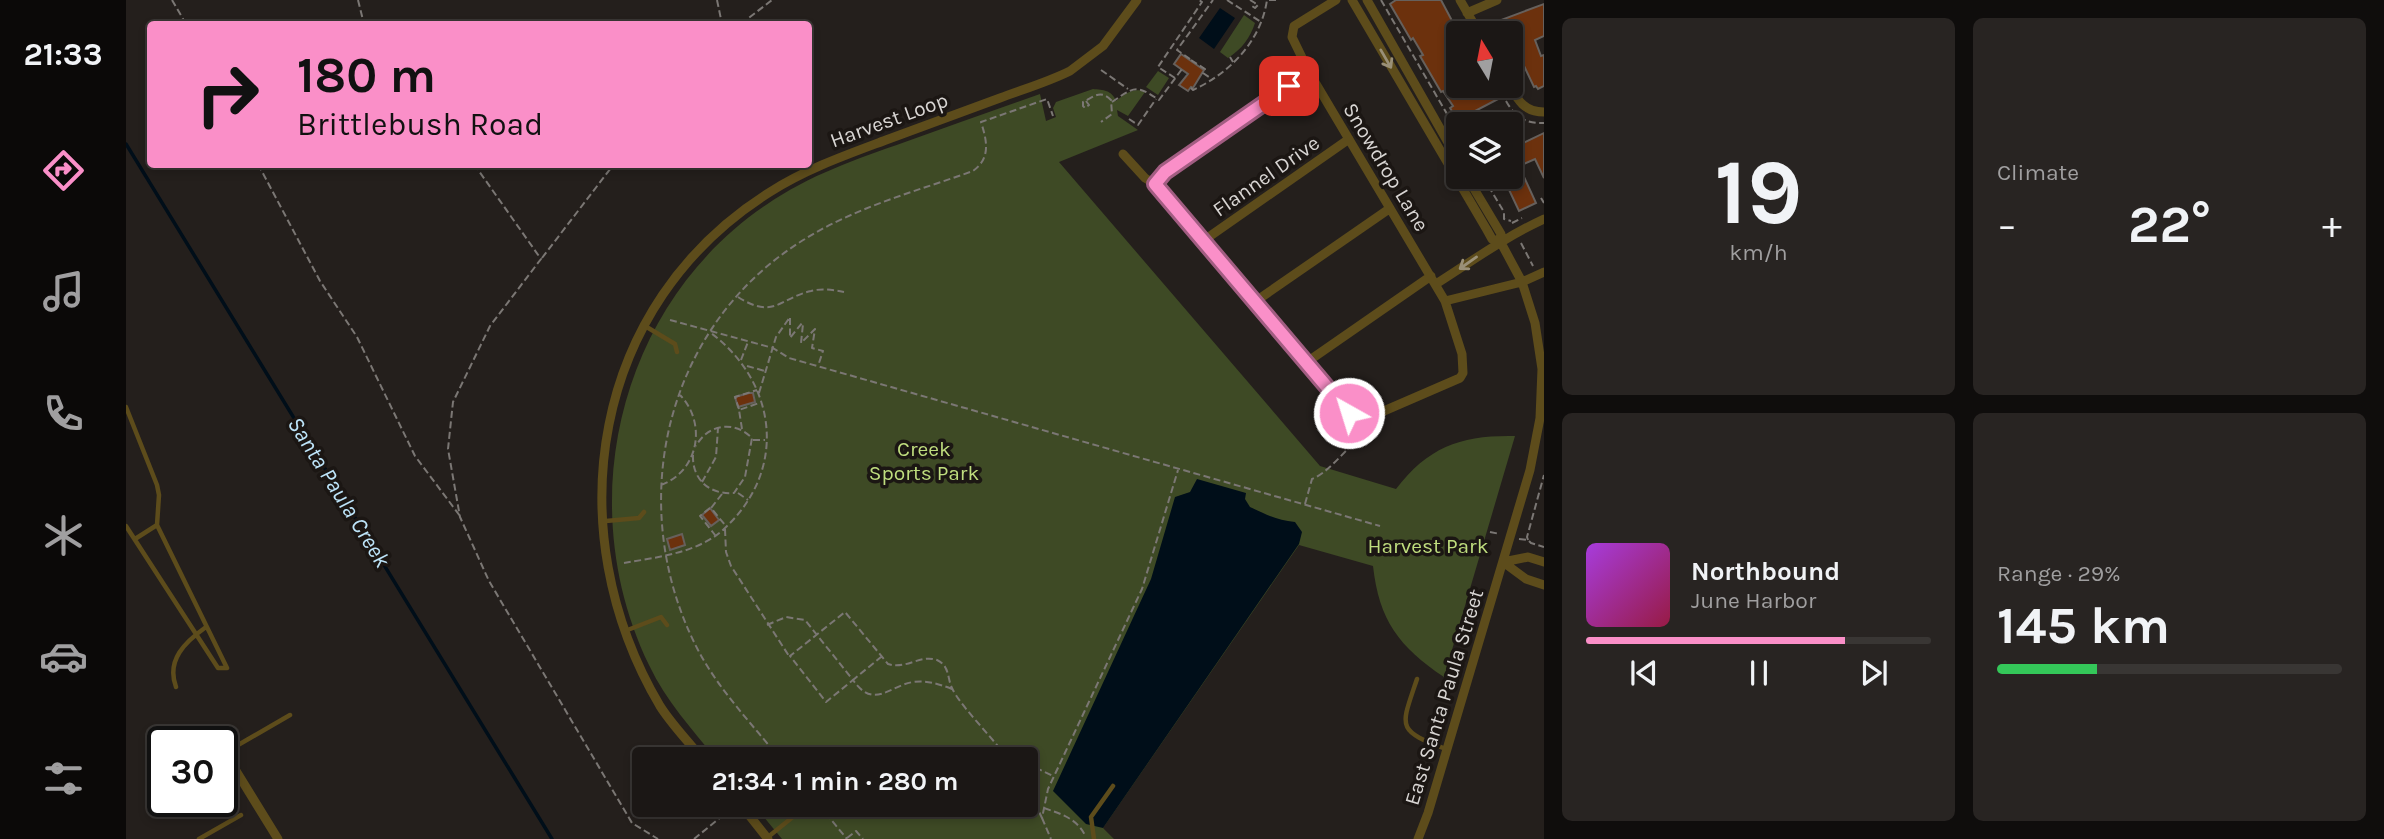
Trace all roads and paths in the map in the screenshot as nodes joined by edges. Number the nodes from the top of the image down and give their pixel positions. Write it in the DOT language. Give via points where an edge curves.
graph roads {
  1 [pos="172,0"];
  2 [pos="358,0"];
  3 [pos="717,0"];
  4 [pos="772,0"];
  5 [pos="1137,0"];
  6 [pos="1199,0"];
  7 [pos="1213,0"];
  8 [pos="1227,0"];
  9 [pos="1250,0"];
  10 [pos="1268,0"];
  11 [pos="1277,0"];
  12 [pos="1336,0"];
  13 [pos="1352,0"];
  14 [pos="1367,0"];
  15 [pos="1381,0"];
  16 [pos="1460,0"];
  17 [pos="1497,0"];
  18 [pos="1255,3"];
  19 [pos="1467,13"];
  20 [pos="184,21"];
  21 [pos="362,21"];
  22 [pos="721,21"];
  23 [pos="745,21"];
  24 [pos="1472,21"];
  25 [pos="1261,22"];
  26 [pos="1246,41"];
  27 [pos="1250,44"];
  28 [pos="1230,57"];
  29 [pos="1233,63"];
  30 [pos="1182,69"];
  31 [pos="1101,70"];
  32 [pos="1309,72"];
  33 [pos="1175,78"];
  34 [pos="1213,79"];
  35 [pos="1191,88"];
  36 [pos="1129,90"];
  37 [pos="1156,98"];
  38 [pos="1518,98"];
  39 [pos="1086,101"];
  40 [pos="1112,102"];
  41 [pos="1446,112"];
  42 [pos="1544,112"];
  43 [pos="1053,116"];
  44 [pos="1129,119"];
  45 [pos="1101,122"];
  46 [pos="1349,139"];
  47 [pos="1446,139"];
  48 [pos="1123,154"];
  49 [pos="260,168"];
  50 [pos="477,168"];
  51 [pos="611,168"];
  52 [pos="1155,184"];
  53 [pos="1474,189"];
  54 [pos="1490,189"];
  55 [pos="1541,198"];
  56 [pos="1544,203"];
  57 [pos="1389,209"];
  58 [pos="1544,219"];
  59 [pos="1512,222"];
  60 [pos="1515,233"];
  61 [pos="1203,241"];
  62 [pos="1500,241"];
  63 [pos="541,259"];
  64 [pos="1541,273"];
  65 [pos="1433,280"];
  66 [pos="1522,282"];
  67 [pos="844,292"];
  68 [pos="737,297"];
  69 [pos="1256,301"];
  70 [pos="1445,301"];
  71 [pos="670,320"];
  72 [pos="644,326"];
  73 [pos="710,332"];
  74 [pos="748,341"];
  75 [pos="773,348"];
  76 [pos="677,352"];
  77 [pos="741,360"];
  78 [pos="1307,362"];
  79 [pos="745,366"];
  80 [pos="818,367"];
  81 [pos="766,371"];
  82 [pos="758,391"];
  83 [pos="679,394"];
  84 [pos="762,402"];
  85 [pos="126,407"];
  86 [pos="739,410"];
  87 [pos="1352,415"];
  88 [pos="718,427"];
  89 [pos="742,430"];
  90 [pos="752,440"];
  91 [pos="767,440"];
  92 [pos="695,446"];
  93 [pos="693,454"];
  94 [pos="1178,469"];
  95 [pos="1544,475"];
  96 [pos="702,483"];
  97 [pos="660,485"];
  98 [pos="737,492"];
  99 [pos="723,493"];
  100 [pos="749,500"];
  101 [pos="1304,505"];
  102 [pos="711,508"];
  103 [pos="644,512"];
  104 [pos="460,517"];
  105 [pos="601,521"];
  106 [pos="157,525"];
  107 [pos="126,526"];
  108 [pos="1380,526"];
  109 [pos="726,527"];
  110 [pos="715,535"];
  111 [pos="135,539"];
  112 [pos="1528,540"];
  113 [pos="666,556"];
  114 [pos="1503,562"];
  115 [pos="1544,562"];
  116 [pos="624,564"];
  117 [pos="1544,585"];
  118 [pos="667,625"];
  119 [pos="767,625"];
  120 [pos="206,627"];
  121 [pos="625,631"];
  122 [pos="197,634"];
  123 [pos="817,634"];
  124 [pos="790,656"];
  125 [pos="882,657"];
  126 [pos="1417,679"];
  127 [pos="853,680"];
  128 [pos="176,687"];
  129 [pos="952,689"];
  130 [pos="290,715"];
  131 [pos="238,745"];
  132 [pos="694,747"];
  133 [pos="770,747"];
  134 [pos="1000,747"];
  135 [pos="1447,750"];
  136 [pos="1038,769"];
  137 [pos="238,774"];
  138 [pos="1054,776"];
  139 [pos="1113,786"];
  140 [pos="1043,807"];
  141 [pos="1038,810"];
  142 [pos="240,815"];
  143 [pos="721,817"];
  144 [pos="751,817"];
  145 [pos="793,817"];
  146 [pos="829,817"];
  147 [pos="1042,818"];
  148 [pos="768,838"];
  149 [pos="199,839"];
  150 [pos="278,839"];
  151 [pos="658,839"];
  152 [pos="694,839"];
  153 [pos="847,839"];
  154 [pos="863,839"];
  155 [pos="1051,839"];
  156 [pos="1087,839"];
  157 [pos="1094,839"];
  158 [pos="1418,839"];
  1 -- 20 [label="path"];
  2 -- 21 [label="path"];
  3 -- 22 [label="path"];
  4 -- 23 [label="path"];
  5 -- 72 [label="street, Harvest Loop" via="1103,46 1070,71 830,161 768,192 701,248"];
  6 -- 33 [label="path" via="1202,2 1158,67"];
  7 -- 34 [label="path" via="1177,50"];
  8 -- 25 [label="path"];
  9 -- 18 [label="path"];
  10 -- 11 [label="path"];
  10 -- 25 [label="path"];
  12 -- 32 [label="street, Snowdrop Lane" via="1292,30"];
  13 -- 62 [label="street, one-way" via="1478,217 1492,239"];
  14 -- 47 [label="street"];
  15 -- 41 [label="path"];
  16 -- 19 [label="street"];
  17 -- 19 [label="street"];
  19 -- 24 [label="street"];
  25 -- 27 [label="path"];
  26 -- 27 [label="path"];
  27 -- 29 [label="path"];
  28 -- 29 [label="path"];
  29 -- 34 [label="path"];
  30 -- 33 [label="path"];
  31 -- 36 [label="path"];
  32 -- 46 [label="street, Snowdrop Lane"];
  32 -- 52 [label="street" via="1165,172"];
  33 -- 37 [label="path" via="1159,100"];
  34 -- 35 [label="path"];
  36 -- 37 [label="path" via="1144,90"];
  36 -- 40 [label="path"];
  37 -- 44 [label="path" via="1138,125"];
  38 -- 42 [label="street" via="1529,110"];
  39 -- 40 [label="path" via="1098,94"];
  40 -- 45 [label="path" via="1112,114"];
  43 -- 68 [label="path" via="1047,99 981,122 987,149 979,167 827,226 769,265"];
  46 -- 57 [label="street, Snowdrop Lane"];
  46 -- 61 [label="street, Flannel Drive"];
  48 -- 52 [label="street"];
  49 -- 104 [label="path" via="320,281 357,337 415,456"];
  50 -- 63 [label="path"];
  51 -- 63 [label="path"];
  52 -- 61 [label="street"];
  53 -- 62 [label="street"];
  54 -- 59 [label="path" via="1504,219"];
  55 -- 56 [label="path"];
  57 -- 65 [label="street, Snowdrop Lane"];
  57 -- 69 [label="street"];
  58 -- 60 [label="street"];
  60 -- 62 [label="street"];
  60 -- 64 [label="path"];
  61 -- 69 [label="street"];
  62 -- 65 [label="street, one-way"];
  62 -- 66 [label="street, East Santa Paula Street"];
  63 -- 104 [label="path" via="490,326 453,402 448,449"];
  64 -- 66 [label="street"];
  65 -- 70 [label="street, Snowdrop Lane"];
  65 -- 78 [label="street"];
  66 -- 70 [label="street"];
  66 -- 114 [label="street, East Santa Paula Street" via="1538,340 1542,400 1530,470"];
  67 -- 68 [label="path" via="811,290 771,307"];
  68 -- 73 [label="path"];
  69 -- 78 [label="street"];
  70 -- 87 [label="street, Snowdrop Lane" via="1462,354 1460,378 1370,417"];
  71 -- 73 [label="path"];
  72 -- 76 [label="lane" via="675,344"];
  72 -- 105 [label="street, Harvest Loop" via="621,379 607,429"];
  73 -- 74 [label="path"];
  73 -- 77 [label="path"];
  73 -- 83 [label="path"];
  74 -- 75 [label="path"];
  74 -- 77 [label="path"];
  75 -- 80 [label="path"];
  75 -- 80 [label="path" via="790,317 791,339 802,323 801,343 815,329 812,348 823,351"];
  75 -- 81 [label="path"];
  77 -- 79 [label="path"];
  78 -- 87 [label="street"];
  79 -- 81 [label="path"];
  79 -- 82 [label="path"];
  80 -- 94 [label="path"];
  81 -- 82 [label="path"];
  82 -- 84 [label="path"];
  82 -- 86 [label="path" via="735,397"];
  83 -- 92 [label="path" via="693,414"];
  83 -- 97 [label="path"];
  84 -- 86 [label="path"];
  84 -- 91 [label="path"];
  85 -- 106 [label="lane" via="157,485"];
  86 -- 89 [label="path"];
  87 -- 101 [label="path" via="1353,445 1312,479"];
  88 -- 89 [label="path"];
  88 -- 92 [label="path"];
  88 -- 96 [label="path" via="716,457"];
  89 -- 90 [label="path"];
  90 -- 91 [label="path"];
  90 -- 98 [label="path"];
  91 -- 100 [label="path" via="762,470"];
  92 -- 93 [label="path"];
  93 -- 96 [label="path"];
  93 -- 97 [label="path" via="683,471"];
  94 -- 101 [label="path"];
  94 -- 138 [label="path" via="1142,589"];
  95 -- 112 [label="path"];
  96 -- 99 [label="path"];
  97 -- 113 [label="path"];
  98 -- 99 [label="path"];
  98 -- 100 [label="path"];
  99 -- 102 [label="path"];
  100 -- 109 [label="path"];
  101 -- 108 [label="path"];
  102 -- 109 [label="path"];
  102 -- 110 [label="path" via="700,516"];
  103 -- 105 [label="lane" via="639,518"];
  104 -- 151 [label="path" via="489,581 632,823"];
  105 -- 121 [label="street, Harvest Loop" via="607,567"];
  106 -- 111 [label="lane"];
  106 -- 120 [label="lane"];
  107 -- 111 [label="lane"];
  109 -- 110 [label="path"];
  109 -- 119 [label="path" via="731,566"];
  110 -- 113 [label="path"];
  111 -- 122 [label="lane"];
  113 -- 116 [label="path"];
  113 -- 133 [label="path" via="677,600 698,651"];
  114 -- 115 [label="street" via="1528,557"];
  114 -- 117 [label="street" via="1526,579"];
  114 -- 135 [label="street, East Santa Paula Street"];
  118 -- 121 [label="lane" via="661,617"];
  119 -- 123 [label="path" via="792,616 805,620"];
  119 -- 124 [label="path"];
  120 -- 122 [label="lane"];
  120 -- 122 [label="lane" via="226,668 218,668"];
  121 -- 132 [label="street, Harvest Loop" via="662,708"];
  122 -- 128 [label="lane" via="172,666"];
  123 -- 124 [label="path"];
  123 -- 125 [label="path" via="845,612"];
  123 -- 127 [label="path"];
  124 -- 127 [label="path" via="827,702"];
  125 -- 127 [label="path"];
  125 -- 129 [label="path" via="899,666 937,661 947,669"];
  126 -- 135 [label="lane" via="1403,719 1407,730"];
  127 -- 129 [label="path" via="872,694 917,681"];
  129 -- 134 [label="path"];
  130 -- 131 [label="lane"];
  135 -- 158 [label="street, East Santa Paula Street"];
  136 -- 138 [label="path"];
  137 -- 150 [label="street"];
  138 -- 140 [label="path"];
  139 -- 157 [label="lane" via="1091,817"];
  140 -- 147 [label="path"];
  140 -- 156 [label="path" via="1073,820"];
  141 -- 147 [label="path"];
  142 -- 149 [label="lane"];
  143 -- 152 [label="path"];
  144 -- 148 [label="street"];
  145 -- 148 [label="lane"];
  146 -- 153 [label="path"];
  147 -- 155 [label="path"];
  153 -- 154 [label="path" via="856,831"];
}
